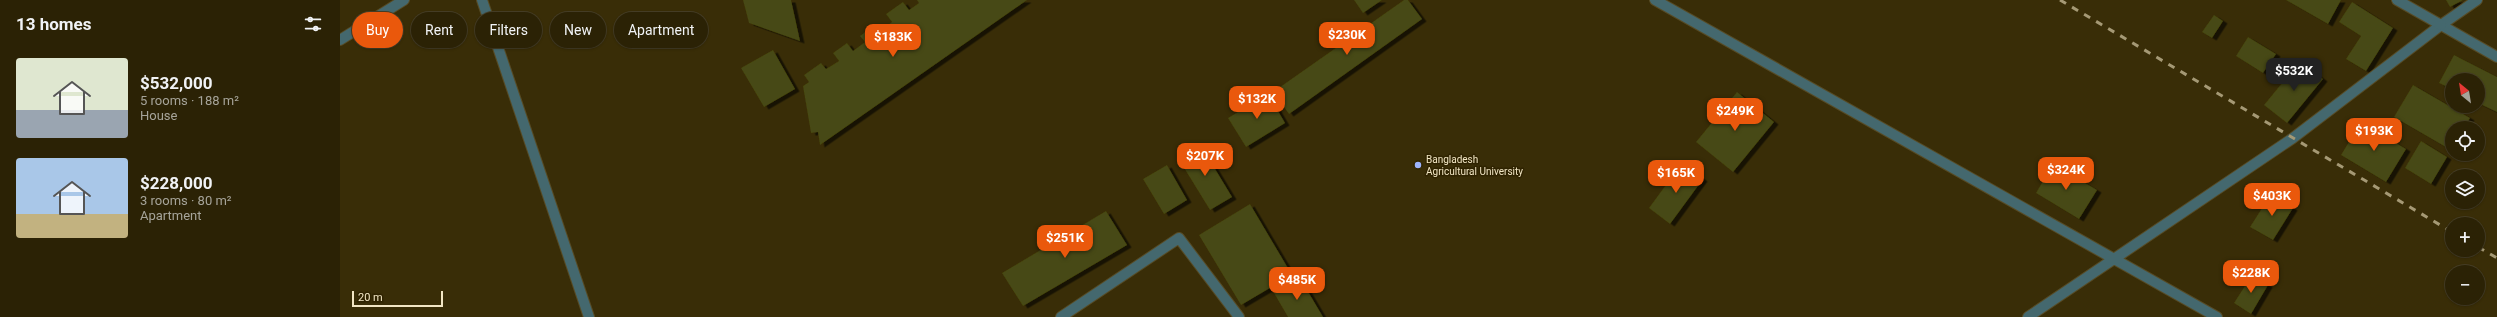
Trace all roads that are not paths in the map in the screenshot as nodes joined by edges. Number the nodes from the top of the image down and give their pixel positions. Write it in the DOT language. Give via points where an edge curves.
graph roads {
  1 [pos="404,0"];
  2 [pos="482,0"];
  3 [pos="1655,0"];
  4 [pos="2397,0"];
  5 [pos="2477,0"];
  6 [pos="2441,25"];
  7 [pos="340,40"];
  8 [pos="2497,57"];
  9 [pos="2114,259"];
  10 [pos="590,317"];
  11 [pos="1061,317"];
  12 [pos="1239,317"];
  13 [pos="2028,317"];
  14 [pos="2217,317"];
  1 -- 7 [label="street"];
  2 -- 10 [label="street"];
  3 -- 9 [label="street"];
  4 -- 6 [label="street"];
  5 -- 6 [label="street"];
  6 -- 8 [label="street"];
  6 -- 9 [label="street" via="2294,138"];
  9 -- 13 [label="street"];
  9 -- 14 [label="street"];
  11 -- 12 [label="street" via="1179,238"];
}
